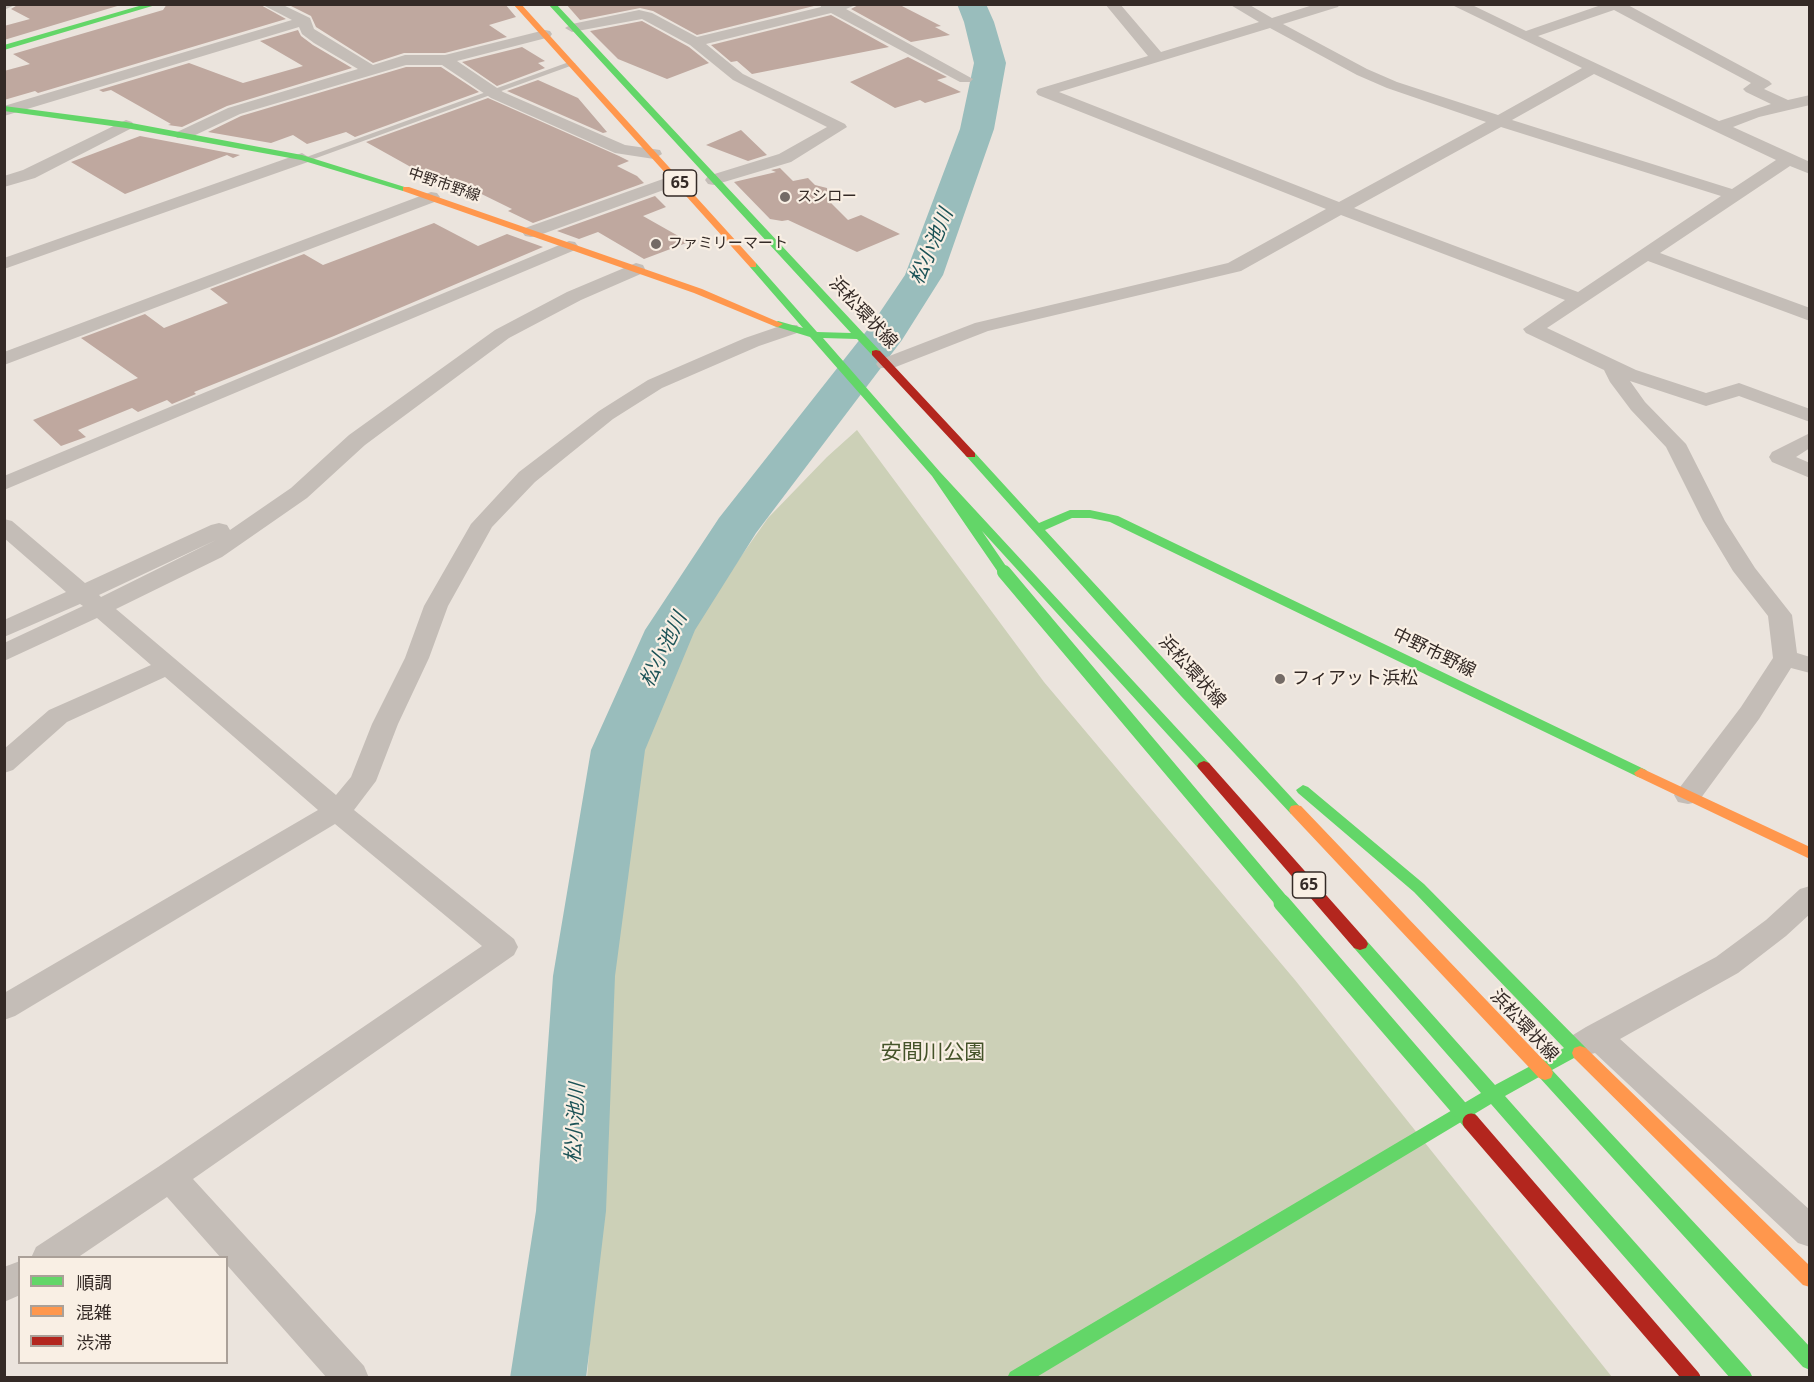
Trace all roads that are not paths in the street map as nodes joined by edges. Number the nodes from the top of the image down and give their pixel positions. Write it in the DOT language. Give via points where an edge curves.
graph roads {
  1 [pos="10,4"];
  2 [pos="156,4"];
  3 [pos="267,4"];
  4 [pos="516,4"];
  5 [pos="551,4"];
  6 [pos="591,4"];
  7 [pos="851,4"];
  8 [pos="1112,4"];
  9 [pos="1236,4"];
  10 [pos="1333,4"];
  11 [pos="1458,4"];
  12 [pos="1617,5"];
  13 [pos="4,6"];
  14 [pos="831,7"];
  15 [pos="608,20"];
  16 [pos="305,21"];
  17 [pos="1272,23"];
  18 [pos="572,28"];
  19 [pos="545,34"];
  20 [pos="1525,36"];
  21 [pos="695,42"];
  22 [pos="4,48"];
  23 [pos="1157,57"];
  24 [pos="445,60"];
  25 [pos="572,64"];
  26 [pos="1593,68"];
  27 [pos="371,69"];
  28 [pos="964,79"];
  29 [pos="493,93"];
  30 [pos="1809,100"];
  31 [pos="1785,105"];
  32 [pos="6,109"];
  33 [pos="1499,121"];
  34 [pos="126,125"];
  35 [pos="1720,126"];
  36 [pos="183,135"];
  37 [pos="654,154"];
  38 [pos="304,159"];
  39 [pos="1787,160"];
  40 [pos="1809,169"];
  41 [pos="677,179"];
  42 [pos="714,180"];
  43 [pos="4,182"];
  44 [pos="1734,195"];
  45 [pos="431,198"];
  46 [pos="1341,209"];
  47 [pos="531,232"];
  48 [pos="569,246"];
  49 [pos="1648,255"];
  50 [pos="4,264"];
  51 [pos="636,269"];
  52 [pos="1580,299"];
  53 [pos="1809,315"];
  54 [pos="790,329"];
  55 [pos="815,334"];
  56 [pos="860,336"];
  57 [pos="4,359"];
  58 [pos="884,362"];
  59 [pos="1613,367"];
  60 [pos="1809,416"];
  61 [pos="1809,439"];
  62 [pos="1809,472"];
  63 [pos="936,474"];
  64 [pos="4,484"];
  65 [pos="4,526"];
  66 [pos="1039,528"];
  67 [pos="89,601"];
  68 [pos="4,630"];
  69 [pos="4,653"];
  70 [pos="1785,658"];
  71 [pos="1809,665"];
  72 [pos="169,666"];
  73 [pos="1186,693"];
  74 [pos="4,764"];
  75 [pos="1276,768"];
  76 [pos="1294,783"];
  77 [pos="1688,795"];
  78 [pos="337,811"];
  79 [pos="1809,854"];
  80 [pos="1809,896"];
  81 [pos="4,1008"];
  82 [pos="1587,1042"];
  83 [pos="1541,1069"];
  84 [pos="1492,1095"];
  85 [pos="170,1177"];
  86 [pos="1809,1232"];
  87 [pos="50,1256"];
  88 [pos="18,1277"];
  89 [pos="1809,1279"];
  90 [pos="4,1286"];
  91 [pos="1809,1361"];
  92 [pos="351,1377"];
  93 [pos="1017,1377"];
  94 [pos="1692,1377"];
  95 [pos="1743,1377"];
  1 -- 13 [label="street"];
  2 -- 22 [label="main road"];
  3 -- 16 [label="street"];
  4 -- 19 [label="main road, 65"];
  5 -- 18 [label="main road, 浜松環状線 / 65"];
  6 -- 15 [label="street"];
  7 -- 14 [label="street"];
  8 -- 23 [label="street"];
  9 -- 17 [label="street"];
  10 -- 17 [label="street"];
  11 -- 20 [label="street"];
  12 -- 20 [label="street"];
  12 -- 31 [label="street" via="1764,84 1751,89"];
  14 -- 21 [label="street"];
  14 -- 28 [label="street"];
  15 -- 18 [label="street"];
  15 -- 21 [label="street" via="647,16"];
  16 -- 27 [label="street" via="307,31 319,40"];
  16 -- 32 [label="street"];
  17 -- 23 [label="street"];
  17 -- 33 [label="street" via="1392,85"];
  18 -- 42 [label="main road, 浜松環状線 / 65"];
  19 -- 24 [label="street"];
  19 -- 25 [label="main road, 65"];
  20 -- 26 [label="street"];
  21 -- 42 [label="street" via="738,77 839,127 785,158"];
  23 -- 46 [label="street" via="1044,92"];
  24 -- 27 [label="street" via="405,60"];
  24 -- 29 [label="street"];
  25 -- 29 [label="lane"];
  25 -- 37 [label="main road, 65"];
  26 -- 33 [label="street"];
  26 -- 35 [label="street"];
  27 -- 36 [label="street" via="234,111"];
  29 -- 37 [label="street" via="621,149"];
  29 -- 38 [label="lane"];
  30 -- 31 [label="street"];
  31 -- 35 [label="street"];
  32 -- 34 [label="main road, 中野市野線"];
  33 -- 44 [label="street"];
  33 -- 46 [label="street"];
  34 -- 36 [label="main road, 中野市野線"];
  34 -- 43 [label="street" via="29,174"];
  35 -- 39 [label="street"];
  36 -- 38 [label="main road, 中野市野線"];
  37 -- 41 [label="main road, 65"];
  38 -- 45 [label="main road, 中野市野線"];
  38 -- 50 [label="street"];
  39 -- 40 [label="street"];
  39 -- 44 [label="street"];
  41 -- 47 [label="street"];
  41 -- 55 [label="main road, 65"];
  42 -- 56 [label="main road, 浜松環状線 / 65"];
  44 -- 49 [label="street"];
  45 -- 47 [label="main road, 中野市野線"];
  45 -- 57 [label="street"];
  46 -- 52 [label="street"];
  46 -- 58 [label="street" via="1234,267 982,327"];
  47 -- 48 [label="main road, 中野市野線"];
  48 -- 51 [label="main road, 中野市野線"];
  48 -- 64 [label="street"];
  49 -- 52 [label="street"];
  49 -- 53 [label="street"];
  51 -- 54 [label="main road, 中野市野線"];
  51 -- 67 [label="street" via="502,334 357,440 299,493 214,552"];
  52 -- 59 [label="street" via="1533,329"];
  54 -- 55 [label="main road, 中野市野線"];
  54 -- 78 [label="street" via="655,384 606,415 519,485 482,524 436,606 363,781"];
  55 -- 56 [label="main road, 中野市野線"];
  55 -- 63 [label="main road, 65"];
  56 -- 58 [label="main road, 浜松環状線 / 65"];
  58 -- 66 [label="main road, 浜松環状線 / 65"];
  59 -- 60 [label="street" via="1706,400 1739,388"];
  59 -- 70 [label="street" via="1638,406 1675,444 1714,521 1745,571 1780,615"];
  61 -- 62 [label="street" via="1780,457"];
  63 -- 84 [label="main road, 65" via="1188,747"];
  63 -- 94 [label="main road, bridge" via="1004,572 1295,918"];
  65 -- 67 [label="street"];
  66 -- 73 [label="main road, 浜松環状線 / 65"];
  66 -- 77 [label="main road, 中野市野線" via="1070,514 1114,519"];
  67 -- 68 [label="street"];
  67 -- 69 [label="street"];
  67 -- 72 [label="street"];
  70 -- 71 [label="street"];
  70 -- 77 [label="street" via="1750,713"];
  72 -- 74 [label="street" via="58,716"];
  72 -- 78 [label="street"];
  73 -- 75 [label="main road, 65"];
  73 -- 83 [label="main road, 浜松環状線 / 65"];
  76 -- 82 [label="main road" via="1419,888"];
  77 -- 79 [label="main road, 中野市野線"];
  78 -- 81 [label="street"];
  78 -- 85 [label="street" via="503,947"];
  80 -- 82 [label="street" via="1776,928 1727,965"];
  82 -- 83 [label="main road"];
  82 -- 86 [label="street"];
  82 -- 89 [label="main road"];
  83 -- 84 [label="main road"];
  83 -- 91 [label="main road, 浜松環状線 / 65"];
  84 -- 93 [label="main road"];
  84 -- 95 [label="main road, 65"];
  85 -- 87 [label="street"];
  85 -- 92 [label="street"];
  88 -- 90 [label="street"];
}
